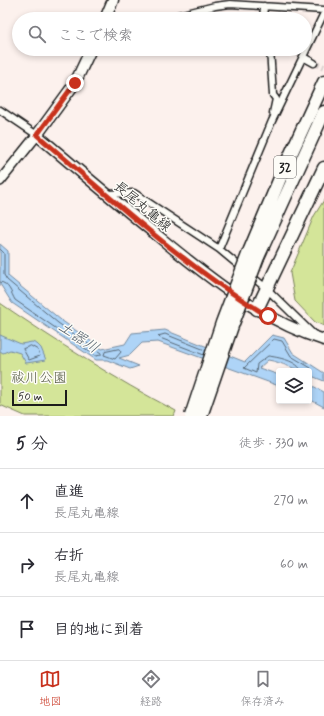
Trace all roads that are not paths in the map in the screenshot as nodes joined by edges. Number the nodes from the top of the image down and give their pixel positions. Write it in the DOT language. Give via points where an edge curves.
graph roads {
  1 [pos="113,0"];
  2 [pos="264,6"];
  3 [pos="324,10"];
  4 [pos="108,12"];
  5 [pos="191,12"];
  6 [pos="264,12"];
  7 [pos="324,14"];
  8 [pos="312,39"];
  9 [pos="88,56"];
  10 [pos="270,56"];
  11 [pos="303,57"];
  12 [pos="314,63"];
  13 [pos="323,87"];
  14 [pos="0,110"];
  15 [pos="324,112"];
  16 [pos="272,121"];
  17 [pos="37,135"];
  18 [pos="324,168"];
  19 [pos="0,181"];
  20 [pos="107,194"];
  21 [pos="219,249"];
  22 [pos="254,255"];
  23 [pos="267,288"];
  24 [pos="257,309"];
  25 [pos="320,339"];
  26 [pos="191,416"];
  27 [pos="201,416"];
  1 -- 4 [label="main road"];
  2 -- 3 [label="street"];
  2 -- 5 [label="street" via="230,4"];
  2 -- 6 [label="street"];
  7 -- 8 [label="street"];
  9 -- 17 [label="main road" via="75,83"];
  10 -- 16 [label="street" via="273,94 276,99"];
  11 -- 12 [label="street"];
  11 -- 16 [label="street"];
  13 -- 22 [label="highway, 32" via="283,171"];
  14 -- 17 [label="street"];
  15 -- 22 [label="highway, 32"];
  16 -- 21 [label="street"];
  17 -- 19 [label="main road"];
  17 -- 20 [label="main road, 長尾丸亀線"];
  18 -- 23 [label="highway"];
  20 -- 21 [label="street" via="134,193"];
  20 -- 24 [label="main road, 長尾丸亀線" via="197,269"];
  21 -- 23 [label="street"];
  22 -- 26 [label="highway, 32, bridge" via="222,323"];
  22 -- 27 [label="highway, 32, bridge"];
  23 -- 24 [label="highway"];
  23 -- 25 [label="street"];
  24 -- 25 [label="main road, 長尾丸亀線" via="295,330"];
}
